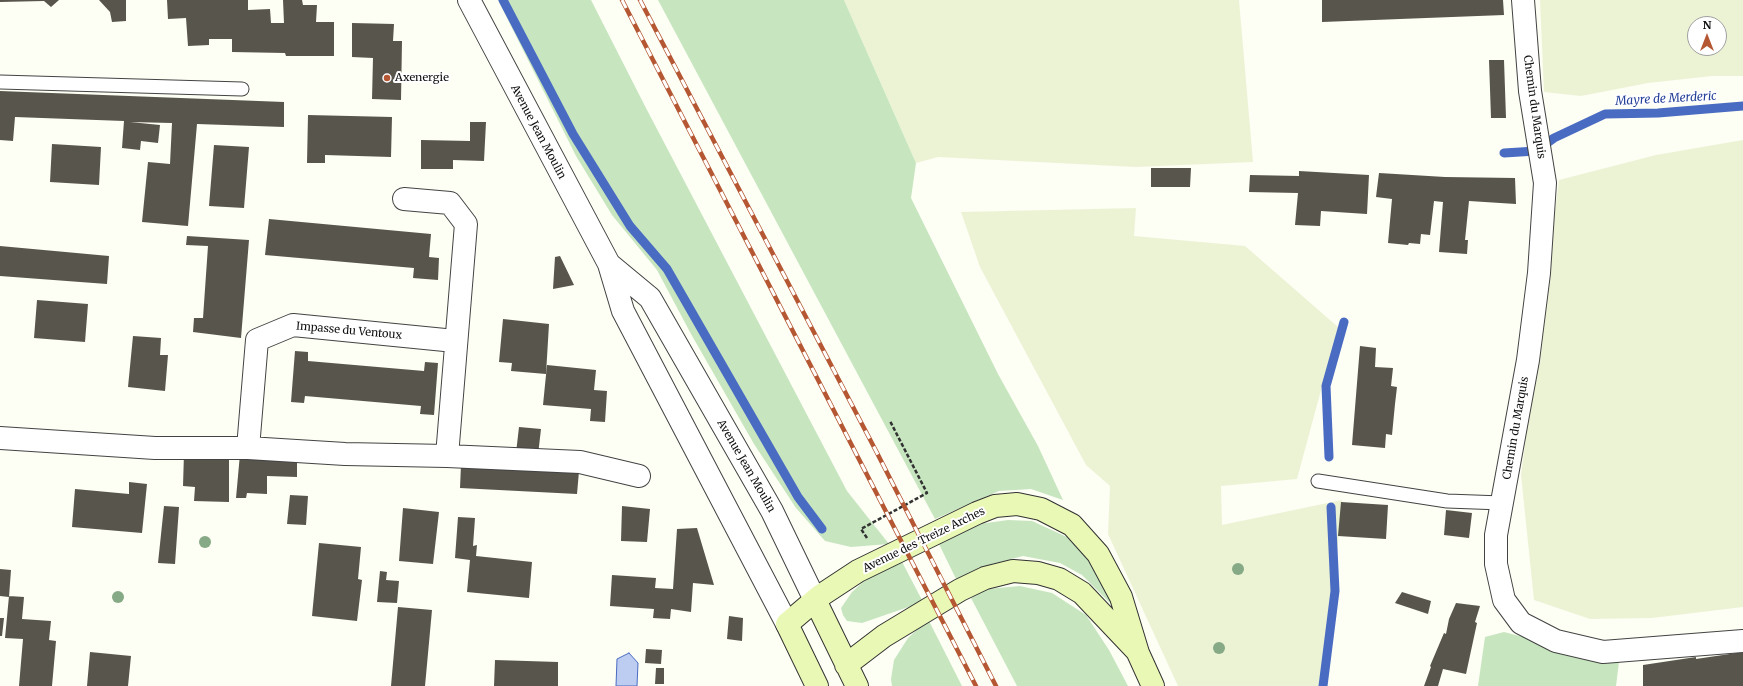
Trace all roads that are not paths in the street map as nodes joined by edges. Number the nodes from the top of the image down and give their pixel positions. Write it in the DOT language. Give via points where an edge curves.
graph roads {
  1 [pos="469,0"];
  2 [pos="1522,0"];
  3 [pos="0,82"];
  4 [pos="242,89"];
  5 [pos="404,199"];
  6 [pos="609,264"];
  7 [pos="455,341"];
  8 [pos="0,438"];
  9 [pos="248,448"];
  10 [pos="447,456"];
  11 [pos="639,476"];
  12 [pos="1318,481"];
  13 [pos="1502,503"];
  14 [pos="815,600"];
  15 [pos="787,624"];
  16 [pos="1743,641"];
  17 [pos="1138,653"];
  18 [pos="846,665"];
  19 [pos="817,686"];
  20 [pos="857,686"];
  21 [pos="1153,686"];
  1 -- 6 [label="street, Avenue Jean Moulin"];
  2 -- 13 [label="street, Chemin du Marquis" via="1530,91 1546,183 1539,273 1528,360"];
  3 -- 4 [label="lane"];
  5 -- 7 [label="street" via="450,203 466,224"];
  6 -- 14 [label="street, Avenue Jean Moulin" via="650,298 772,511"];
  6 -- 15 [label="street, Avenue Jean Moulin" via="623,311"];
  7 -- 9 [label="street, Impasse du Ventoux" via="293,325 257,340"];
  7 -- 10 [label="street"];
  8 -- 9 [label="street" via="155,448"];
  9 -- 10 [label="street" via="345,454"];
  10 -- 11 [label="street" via="580,462"];
  12 -- 13 [label="lane" via="1447,501"];
  13 -- 16 [label="street, Chemin du Marquis" via="1496,535 1496,564 1504,600 1521,623 1556,641 1603,652"];
  14 -- 15 [label="main road, Avenue des Treize Arches"];
  14 -- 17 [label="main road, Avenue des Treize Arches" via="858,571 977,513 996,506 1018,504 1041,509 1072,525 1098,554 1121,597"];
  14 -- 18 [label="main road, Avenue Jean Moulin"];
  15 -- 19 [label="main road, Avenue Jean Moulin"];
  17 -- 18 [label="main road, Avenue des Treize Arches" via="1082,593 1059,579 1038,573 1013,571 985,578 960,590 884,636"];
  17 -- 21 [label="main road, Avenue des Treize Arches"];
  18 -- 20 [label="main road, Avenue Jean Moulin"];
}
